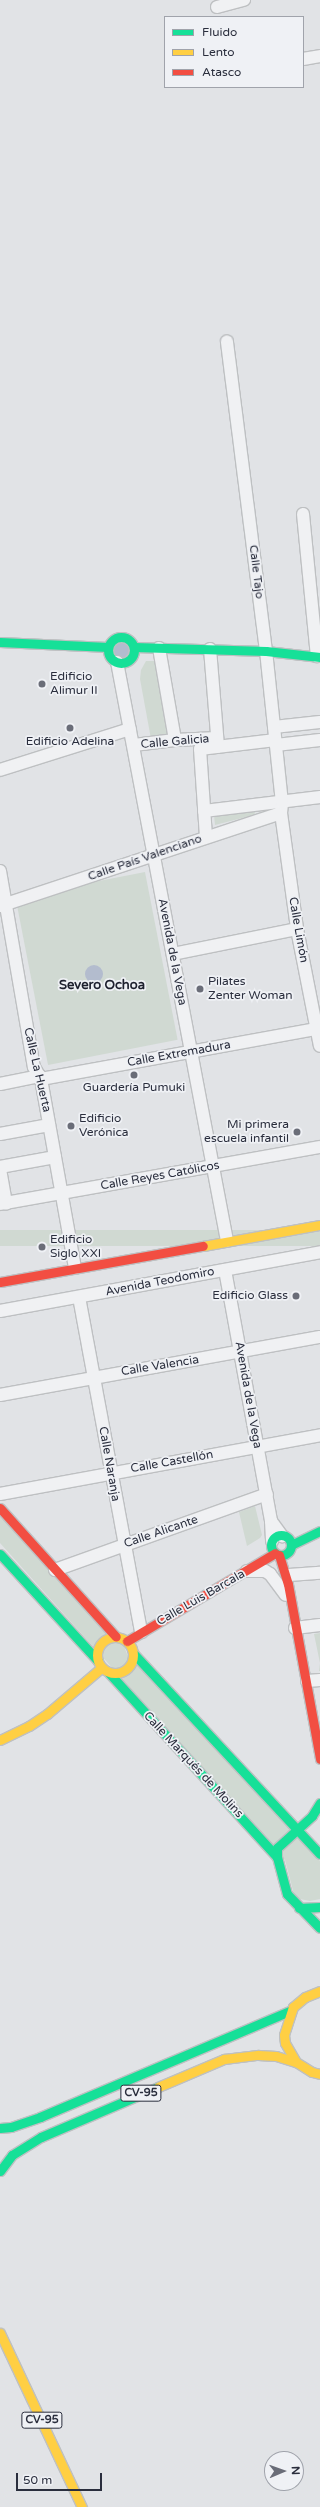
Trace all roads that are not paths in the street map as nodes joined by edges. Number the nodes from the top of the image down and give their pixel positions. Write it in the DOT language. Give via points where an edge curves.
graph roads {
  1 [pos="244,0"];
  2 [pos="217,7"];
  3 [pos="320,56"];
  4 [pos="304,59"];
  5 [pos="227,341"];
  6 [pos="303,514"];
  7 [pos="0,642"];
  8 [pos="108,647"];
  9 [pos="134,648"];
  10 [pos="159,648"];
  11 [pos="210,649"];
  12 [pos="266,651"];
  13 [pos="318,656"];
  14 [pos="117,662"];
  15 [pos="320,722"];
  16 [pos="274,727"];
  17 [pos="130,729"];
  18 [pos="175,740"];
  19 [pos="320,740"];
  20 [pos="276,742"];
  21 [pos="217,743"];
  22 [pos="137,745"];
  23 [pos="0,770"];
  24 [pos="320,797"];
  25 [pos="281,808"];
  26 [pos="204,812"];
  27 [pos="206,837"];
  28 [pos="154,855"];
  29 [pos="0,871"];
  30 [pos="4,905"];
  31 [pos="297,929"];
  32 [pos="172,954"];
  33 [pos="317,1023"];
  34 [pos="320,1046"];
  35 [pos="191,1052"];
  36 [pos="41,1078"];
  37 [pos="0,1084"];
  38 [pos="49,1125"];
  39 [pos="0,1134"];
  40 [pos="320,1147"];
  41 [pos="55,1158"];
  42 [pos="212,1166"];
  43 [pos="0,1168"];
  44 [pos="62,1193"];
  45 [pos="3,1204"];
  46 [pos="320,1225"];
  47 [pos="227,1241"];
  48 [pos="320,1252"];
  49 [pos="76,1268"];
  50 [pos="225,1270"];
  51 [pos="0,1282"];
  52 [pos="79,1297"];
  53 [pos="0,1311"];
  54 [pos="320,1337"];
  55 [pos="240,1353"];
  56 [pos="94,1377"];
  57 [pos="0,1395"];
  58 [pos="320,1435"];
  59 [pos="258,1447"];
  60 [pos="111,1473"];
  61 [pos="0,1494"];
  62 [pos="266,1494"];
  63 [pos="0,1508"];
  64 [pos="320,1531"];
  65 [pos="124,1545"];
  66 [pos="280,1546"];
  67 [pos="0,1554"];
  68 [pos="55,1570"];
  69 [pos="247,1571"];
  70 [pos="320,1573"];
  71 [pos="288,1580"];
  72 [pos="289,1601"];
  73 [pos="320,1625"];
  74 [pos="295,1628"];
  75 [pos="141,1632"];
  76 [pos="116,1637"];
  77 [pos="127,1641"];
  78 [pos="133,1651"];
  79 [pos="103,1667"];
  80 [pos="320,1680"];
  81 [pos="307,1681"];
  82 [pos="0,1740"];
  83 [pos="320,1759"];
  84 [pos="320,1803"];
  85 [pos="296,1830"];
  86 [pos="320,1854"];
  87 [pos="276,1857"];
  88 [pos="320,1907"];
  89 [pos="299,1908"];
  90 [pos="320,1928"];
  91 [pos="319,1991"];
  92 [pos="290,2011"];
  93 [pos="296,2062"];
  94 [pos="320,2074"];
  95 [pos="0,2128"];
  96 [pos="0,2171"];
  97 [pos="0,2333"];
  98 [pos="82,2507"];
  1 -- 2 [label="street"];
  3 -- 4 [label="street"];
  5 -- 12 [label="street, Calle Tajo"];
  6 -- 13 [label="street"];
  7 -- 8 [label="street"];
  8 -- 9 [label="street" via="114,638 119,637 128,639"];
  8 -- 14 [label="street" via="110,656"];
  9 -- 10 [label="street"];
  9 -- 14 [label="street" via="130,659"];
  10 -- 11 [label="street"];
  10 -- 18 [label="street"];
  11 -- 12 [label="street"];
  11 -- 21 [label="street"];
  12 -- 13 [label="street"];
  12 -- 16 [label="street, Calle Tajo"];
  14 -- 17 [label="street, Avenida de la Vega"];
  15 -- 16 [label="street"];
  16 -- 20 [label="street, Calle Tajo"];
  17 -- 22 [label="street, Avenida de la Vega"];
  17 -- 23 [label="street"];
  18 -- 21 [label="street, Calle Galicia"];
  18 -- 22 [label="street, Calle Galicia"];
  19 -- 20 [label="street"];
  20 -- 21 [label="street"];
  20 -- 25 [label="street, Calle Tajo"];
  21 -- 26 [label="street" via="200,749"];
  22 -- 28 [label="street, Avenida de la Vega"];
  24 -- 25 [label="street, Calle País Valenciano"];
  25 -- 26 [label="street, Calle País Valenciano"];
  25 -- 27 [label="street, Calle País Valenciano"];
  25 -- 31 [label="street, Calle Limón"];
  26 -- 27 [label="street"];
  27 -- 28 [label="street, Calle País Valenciano"];
  28 -- 30 [label="street, Calle País Valenciano"];
  28 -- 32 [label="street, Avenida de la Vega"];
  29 -- 30 [label="street, Calle La Huerta"];
  30 -- 36 [label="street, Calle La Huerta" via="34,1067"];
  31 -- 32 [label="street"];
  31 -- 33 [label="street, Calle Limón"];
  32 -- 35 [label="street, Avenida de la Vega"];
  33 -- 34 [label="street, Calle Limón"];
  33 -- 35 [label="street, Calle Extremadura"];
  35 -- 36 [label="street, Calle Extremadura"];
  35 -- 42 [label="street, Avenida de la Vega"];
  36 -- 37 [label="street, Calle Extremadura"];
  36 -- 38 [label="street, Calle La Huerta"];
  38 -- 39 [label="street"];
  38 -- 41 [label="street, Calle La Huerta"];
  40 -- 42 [label="street, Calle Reyes Católicos"];
  41 -- 43 [label="street"];
  41 -- 44 [label="street, Calle La Huerta"];
  42 -- 44 [label="street, Calle Reyes Católicos"];
  42 -- 47 [label="street, Avenida de la Vega"];
  43 -- 45 [label="street"];
  44 -- 45 [label="street, Calle Reyes Católicos"];
  44 -- 49 [label="street, Calle La Huerta"];
  46 -- 47 [label="street"];
  47 -- 49 [label="street"];
  48 -- 50 [label="street, Avenida Teodomiro"];
  49 -- 51 [label="street"];
  50 -- 52 [label="street, Avenida Teodomiro"];
  50 -- 55 [label="street, Avenida de la Vega"];
  52 -- 53 [label="street, Avenida Teodomiro"];
  52 -- 56 [label="street, Calle Naranja"];
  54 -- 55 [label="street, Calle Valencia"];
  55 -- 56 [label="street, Calle Valencia"];
  55 -- 59 [label="street, Avenida de la Vega"];
  56 -- 57 [label="street, Calle Valencia"];
  56 -- 60 [label="street, Calle Naranja"];
  58 -- 59 [label="street, Calle Castellón"];
  59 -- 60 [label="street, Calle Castellón"];
  59 -- 62 [label="street, Avenida de la Vega"];
  60 -- 61 [label="street, Calle Castellón"];
  60 -- 65 [label="street, Calle Naranja"];
  62 -- 65 [label="street, Calle Alicante"];
  62 -- 66 [label="street, Avenida de la Vega" via="271,1521"];
  63 -- 68 [label="street"];
  64 -- 66 [label="street"];
  65 -- 68 [label="street, Calle Alicante"];
  65 -- 75 [label="street, Calle Naranja"];
  66 -- 69 [label="street, Calle Luis Barcala"];
  66 -- 71 [label="street, Avenida de la Vega"];
  67 -- 79 [label="street, Calle Marqués de Molins"];
  68 -- 76 [label="street"];
  69 -- 72 [label="street, Avenida de la Vega" via="265,1571 270,1574 281,1585"];
  69 -- 75 [label="street, Calle Luis Barcala"];
  70 -- 71 [label="street"];
  71 -- 72 [label="street, Avenida de la Vega"];
  72 -- 74 [label="street, Avenida de la Vega"];
  73 -- 74 [label="street"];
  74 -- 81 [label="street, Avenida de la Vega"];
  75 -- 77 [label="street, Calle Luis Barcala"];
  75 -- 78 [label="street"];
  76 -- 77 [label="street"];
  76 -- 79 [label="street" via="109,1638 100,1645"];
  77 -- 78 [label="street"];
  78 -- 79 [label="street" via="132,1664 124,1672"];
  78 -- 85 [label="street"];
  79 -- 82 [label="street" via="47,1714"];
  79 -- 87 [label="street, Calle Marqués de Molins"];
  80 -- 81 [label="street"];
  81 -- 83 [label="street, Avenida de la Vega"];
  84 -- 85 [label="street" via="312,1816"];
  85 -- 86 [label="street"];
  85 -- 87 [label="street" via="277,1848"];
  87 -- 89 [label="street, Calle Marqués de Molins" via="287,1894"];
  88 -- 89 [label="street"];
  89 -- 90 [label="street, Calle Marqués de Molins"];
  91 -- 92 [label="street, CV-95" via="305,1997"];
  92 -- 93 [label="street, CV-95" via="284,2035 285,2043"];
  92 -- 95 [label="street, CV-95" via="40,2118"];
  93 -- 94 [label="street, CV-95"];
  93 -- 96 [label="street, CV-95" via="276,2056 258,2055 224,2059 41,2137 12,2156"];
  97 -- 98 [label="street, CV-95"];
}
